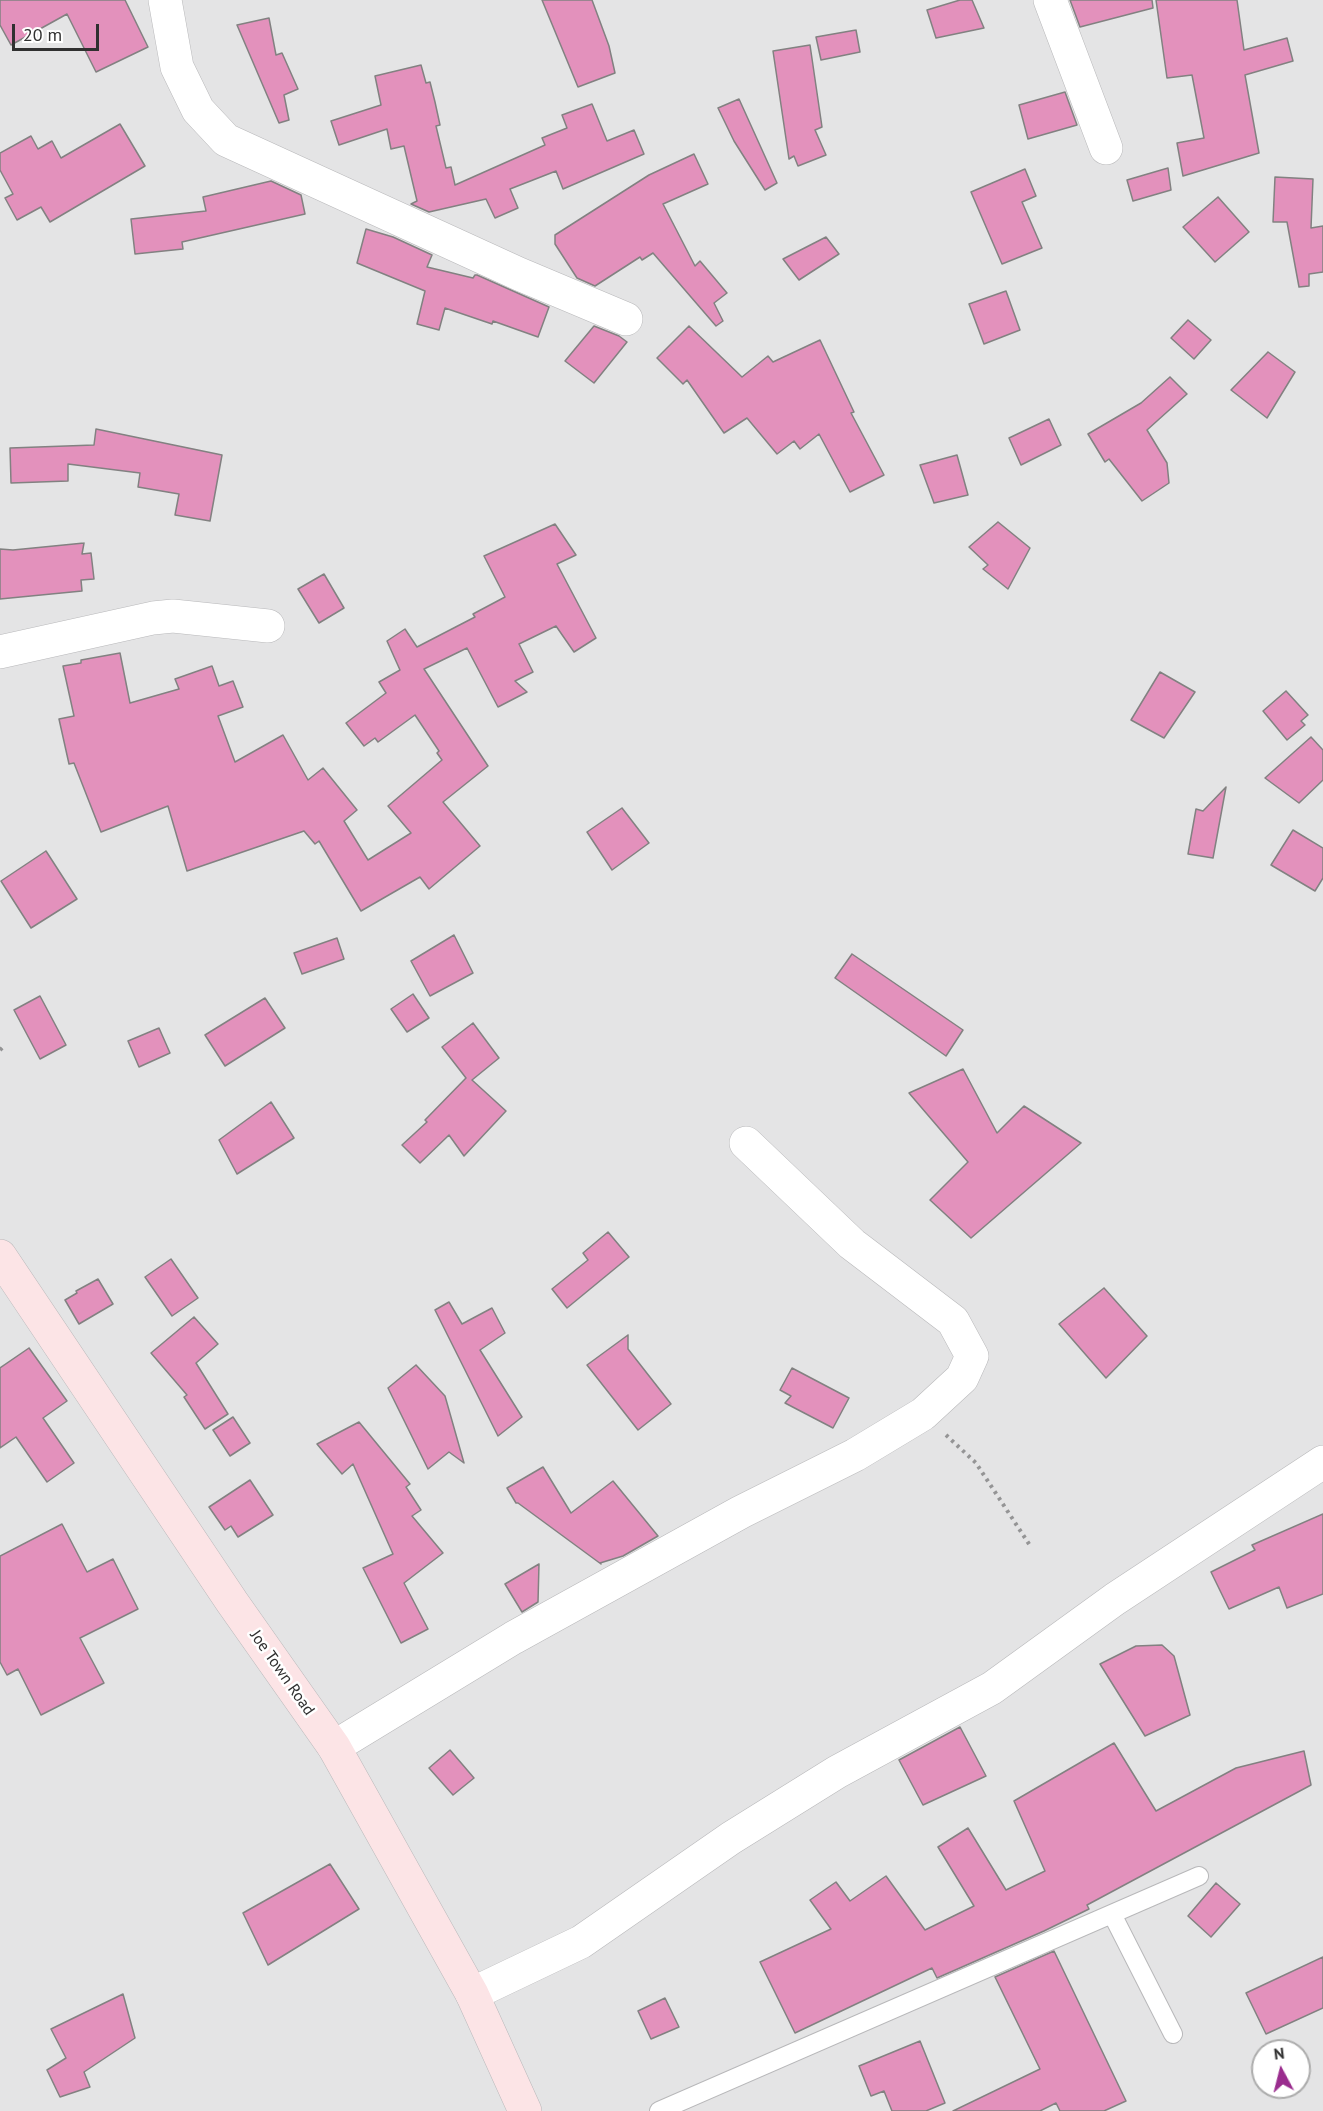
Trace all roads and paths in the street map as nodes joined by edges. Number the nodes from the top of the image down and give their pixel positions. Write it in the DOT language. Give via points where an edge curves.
graph roads {
  1 [pos="165,0"];
  2 [pos="1050,0"];
  3 [pos="1106,148"];
  4 [pos="626,319"];
  5 [pos="268,626"];
  6 [pos="0,652"];
  7 [pos="746,1143"];
  8 [pos="0,1257"];
  9 [pos="923,1414"];
  10 [pos="1323,1461"];
  11 [pos="1031,1547"];
  12 [pos="334,1747"];
  13 [pos="1199,1876"];
  14 [pos="1112,1914"];
  15 [pos="472,1994"];
  16 [pos="1173,2034"];
  17 [pos="525,2111"];
  18 [pos="659,2111"];
  1 -- 4 [label="street" via="177,67 198,110 226,140"];
  2 -- 3 [label="street"];
  5 -- 6 [label="street" via="173,616"];
  7 -- 9 [label="street" via="852,1244 953,1321 972,1356 962,1378"];
  8 -- 12 [label="street, Joe Town Road"];
  9 -- 11 [label="path" via="976,1463"];
  9 -- 12 [label="street" via="855,1455 741,1512 513,1638"];
  10 -- 15 [label="street" via="1116,1599 992,1688 837,1772 731,1838 581,1942"];
  12 -- 15 [label="street, Joe Town Road"];
  13 -- 14 [label="lane"];
  14 -- 16 [label="lane"];
  14 -- 18 [label="lane"];
  15 -- 17 [label="street, Joe Town Road"];
}
